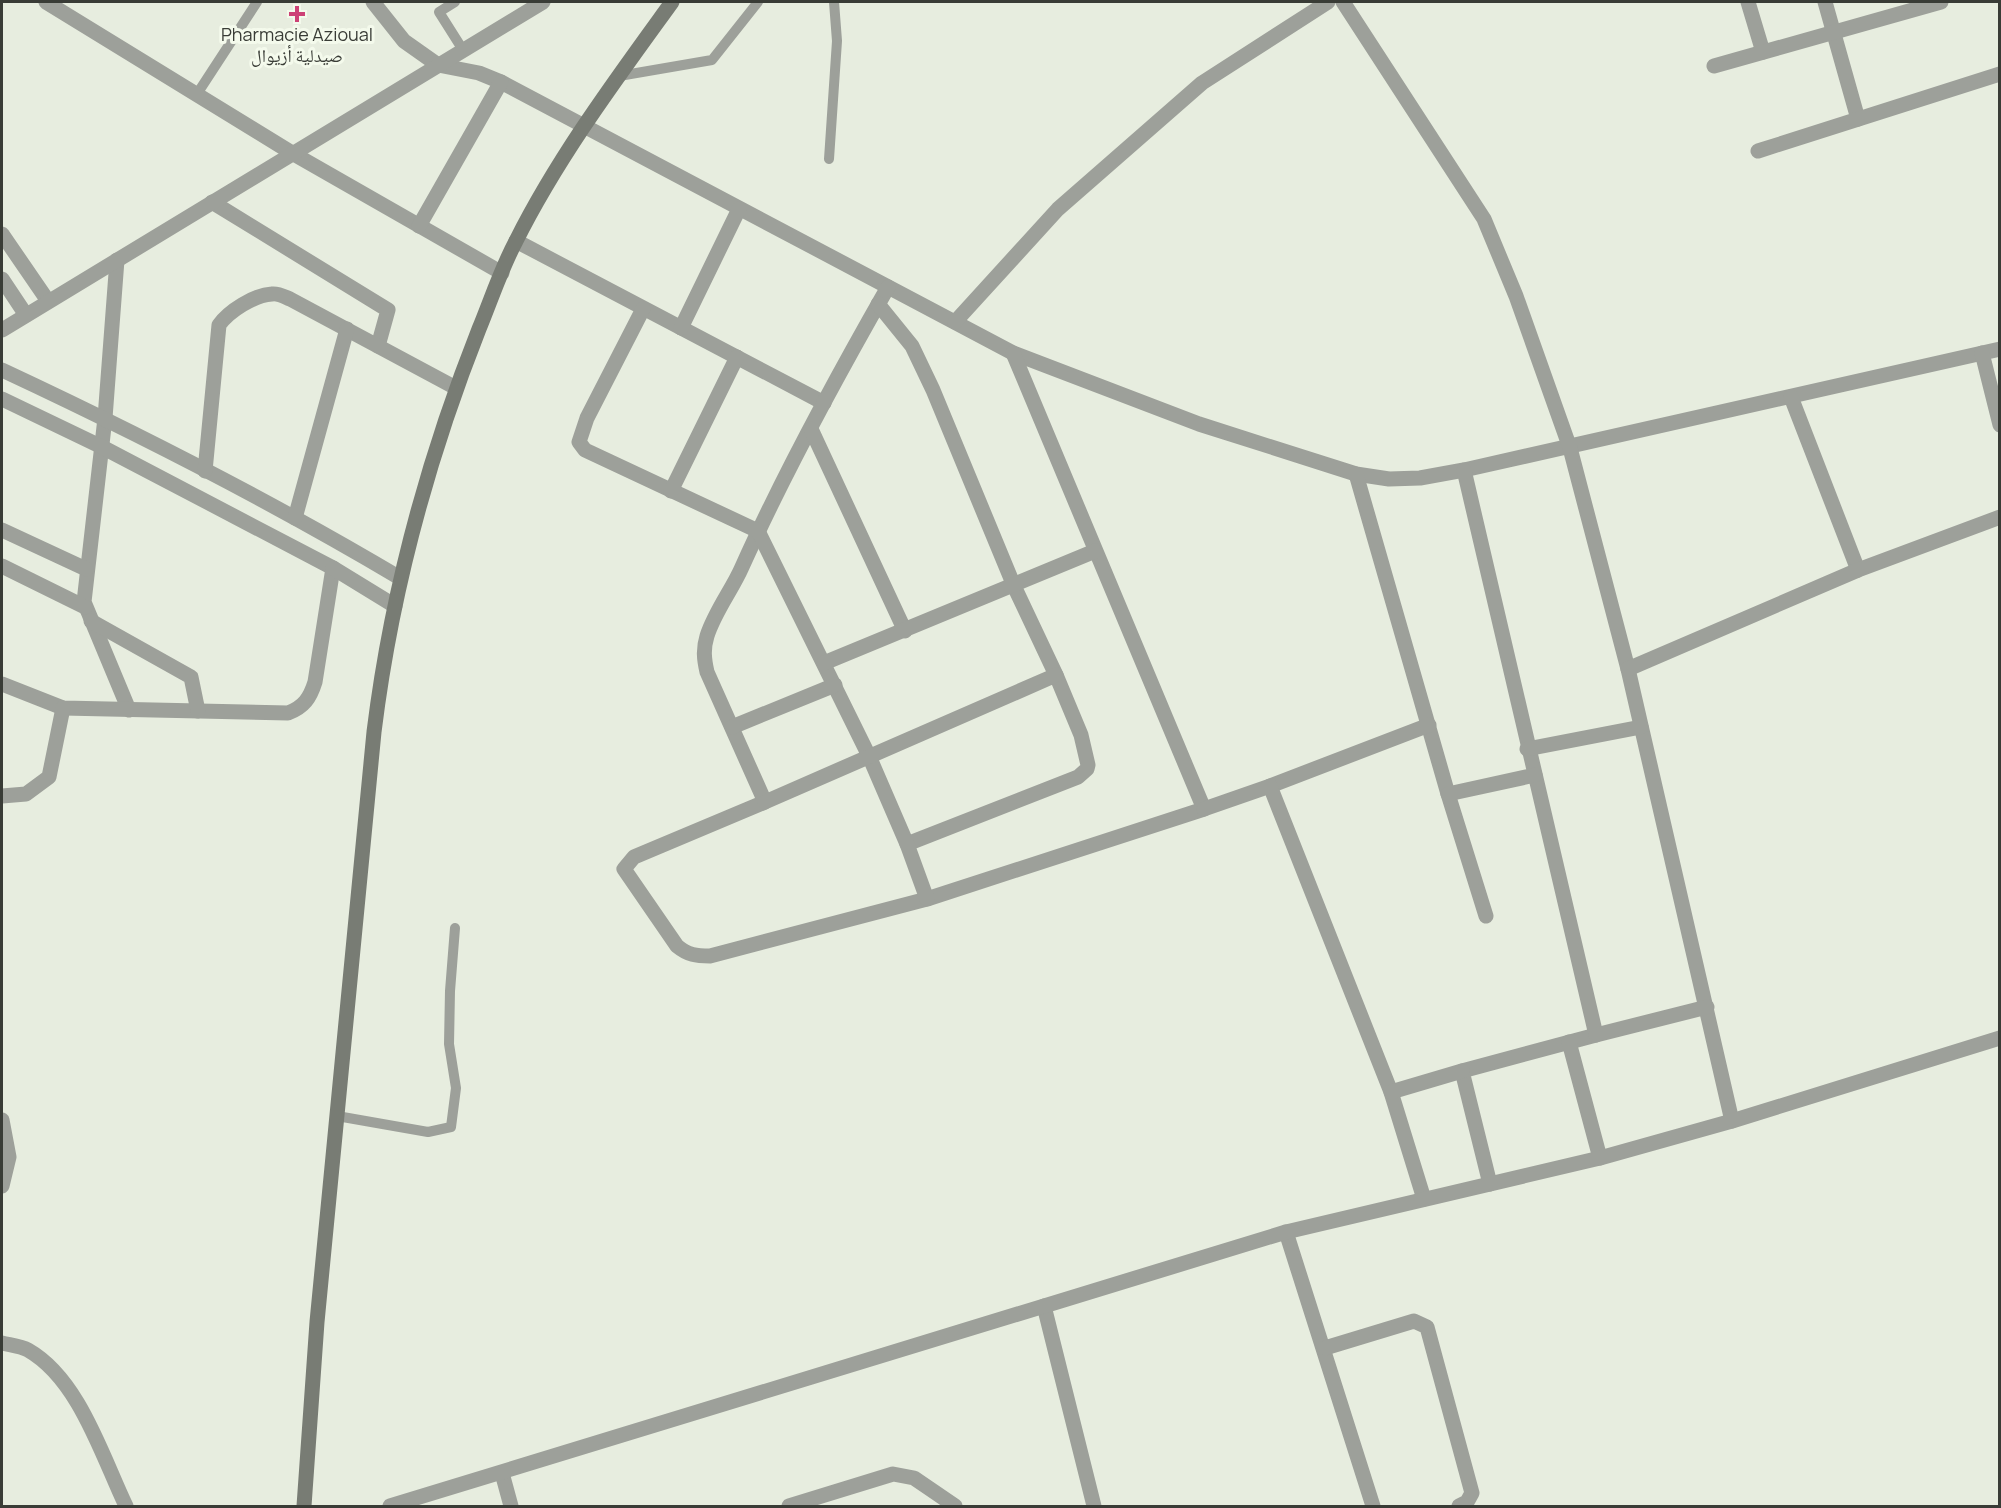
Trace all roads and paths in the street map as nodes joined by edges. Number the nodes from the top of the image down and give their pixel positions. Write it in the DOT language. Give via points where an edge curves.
graph roads {
  1 [pos="46,2"];
  2 [pos="257,2"];
  3 [pos="373,2"];
  4 [pos="455,2"];
  5 [pos="672,2"];
  6 [pos="758,2"];
  7 [pos="834,2"];
  8 [pos="1328,2"];
  9 [pos="1343,2"];
  10 [pos="1748,2"];
  11 [pos="1825,2"];
  12 [pos="1941,2"];
  13 [pos="537,3"];
  14 [pos="1906,6"];
  15 [pos="1834,32"];
  16 [pos="463,50"];
  17 [pos="1763,52"];
  18 [pos="438,65"];
  19 [pos="1714,66"];
  20 [pos="2000,74"];
  21 [pos="619,76"];
  22 [pos="501,82"];
  23 [pos="197,94"];
  24 [pos="1858,119"];
  25 [pos="583,128"];
  26 [pos="1758,151"];
  27 [pos="292,153"];
  28 [pos="829,159"];
  29 [pos="212,202"];
  30 [pos="739,209"];
  31 [pos="419,226"];
  32 [pos="2,234"];
  33 [pos="516,241"];
  34 [pos="117,260"];
  35 [pos="502,273"];
  36 [pos="2,279"];
  37 [pos="888,287"];
  38 [pos="48,301"];
  39 [pos="878,304"];
  40 [pos="643,309"];
  41 [pos="26,315"];
  42 [pos="955,322"];
  43 [pos="681,328"];
  44 [pos="347,329"];
  45 [pos="2,330"];
  46 [pos="378,346"];
  47 [pos="2000,349"];
  48 [pos="1013,353"];
  49 [pos="1982,353"];
  50 [pos="737,357"];
  51 [pos="2,370"];
  52 [pos="456,388"];
  53 [pos="1791,397"];
  54 [pos="2,399"];
  55 [pos="824,403"];
  56 [pos="105,418"];
  57 [pos="2000,426"];
  58 [pos="811,429"];
  59 [pos="102,447"];
  60 [pos="1570,448"];
  61 [pos="1464,470"];
  62 [pos="205,471"];
  63 [pos="1356,474"];
  64 [pos="671,491"];
  65 [pos="2000,516"];
  66 [pos="295,518"];
  67 [pos="2,530"];
  68 [pos="758,531"];
  69 [pos="1095,551"];
  70 [pos="2,566"];
  71 [pos="333,568"];
  72 [pos="86,569"];
  73 [pos="1858,570"];
  74 [pos="400,578"];
  75 [pos="1014,586"];
  76 [pos="395,606"];
  77 [pos="88,614"];
  78 [pos="905,631"];
  79 [pos="824,663"];
  80 [pos="1628,669"];
  81 [pos="1056,675"];
  82 [pos="2,684"];
  83 [pos="835,685"];
  84 [pos="63,708"];
  85 [pos="129,710"];
  86 [pos="198,711"];
  87 [pos="1429,725"];
  88 [pos="732,727"];
  89 [pos="1641,727"];
  90 [pos="1527,749"];
  91 [pos="869,756"];
  92 [pos="1535,775"];
  93 [pos="1270,786"];
  94 [pos="1448,794"];
  95 [pos="2,796"];
  96 [pos="765,802"];
  97 [pos="1204,809"];
  98 [pos="907,844"];
  99 [pos="927,898"];
  100 [pos="1486,916"];
  101 [pos="455,928"];
  102 [pos="1707,1007"];
  103 [pos="1596,1035"];
  104 [pos="2000,1038"];
  105 [pos="1569,1042"];
  106 [pos="1462,1071"];
  107 [pos="1391,1092"];
  108 [pos="337,1116"];
  109 [pos="2,1120"];
  110 [pos="1732,1120"];
  111 [pos="1600,1158"];
  112 [pos="1490,1184"];
  113 [pos="2,1186"];
  114 [pos="1424,1199"];
  115 [pos="1286,1232"];
  116 [pos="1044,1306"];
  117 [pos="2,1342"];
  118 [pos="1325,1348"];
  119 [pos="502,1473"];
  120 [pos="126,1506"];
  121 [pos="304,1506"];
  122 [pos="390,1506"];
  123 [pos="511,1506"];
  124 [pos="789,1506"];
  125 [pos="955,1506"];
  126 [pos="1094,1506"];
  127 [pos="1373,1506"];
  128 [pos="1459,1506"];
  1 -- 23 [label="street"];
  2 -- 23 [label="lane"];
  3 -- 18 [label="street" via="404,41"];
  4 -- 16 [label="lane" via="439,12"];
  5 -- 21 [label="main road"];
  6 -- 21 [label="lane" via="712,60"];
  7 -- 28 [label="lane" via="837,41"];
  8 -- 42 [label="street" via="1202,83 1058,209"];
  9 -- 60 [label="street" via="1484,219"];
  10 -- 17 [label="street"];
  11 -- 15 [label="street"];
  12 -- 14 [label="street"];
  13 -- 16 [label="street"];
  14 -- 15 [label="street"];
  15 -- 17 [label="street"];
  15 -- 24 [label="street"];
  16 -- 18 [label="street"];
  17 -- 19 [label="street"];
  18 -- 22 [label="street"];
  18 -- 27 [label="street"];
  20 -- 24 [label="street"];
  21 -- 25 [label="main road"];
  22 -- 25 [label="street"];
  22 -- 31 [label="street"];
  23 -- 27 [label="street"];
  24 -- 26 [label="street"];
  25 -- 30 [label="street"];
  25 -- 33 [label="main road"];
  27 -- 29 [label="street"];
  27 -- 31 [label="street"];
  29 -- 34 [label="street"];
  29 -- 46 [label="street" via="388,310"];
  30 -- 37 [label="street"];
  30 -- 43 [label="street"];
  31 -- 35 [label="street"];
  32 -- 38 [label="street"];
  33 -- 35 [label="main road"];
  33 -- 40 [label="street"];
  34 -- 38 [label="street"];
  34 -- 56 [label="street"];
  35 -- 52 [label="main road"];
  36 -- 41 [label="street"];
  37 -- 39 [label="street"];
  37 -- 42 [label="street"];
  38 -- 41 [label="street"];
  39 -- 55 [label="street"];
  39 -- 75 [label="street" via="912,346"];
  40 -- 43 [label="street"];
  40 -- 64 [label="street" via="587,418 579,442 585,450"];
  41 -- 45 [label="street"];
  42 -- 48 [label="street"];
  43 -- 50 [label="street"];
  44 -- 46 [label="street"];
  44 -- 62 [label="street" via="277,294 264,296 224,319 216,334"];
  44 -- 66 [label="street"];
  46 -- 52 [label="street"];
  47 -- 49 [label="street"];
  48 -- 63 [label="street" via="1199,424"];
  48 -- 69 [label="street"];
  49 -- 53 [label="street"];
  49 -- 57 [label="street"];
  50 -- 55 [label="street"];
  50 -- 64 [label="street"];
  51 -- 56 [label="street"];
  52 -- 74 [label="main road"];
  53 -- 60 [label="street"];
  53 -- 73 [label="street"];
  54 -- 59 [label="street"];
  55 -- 58 [label="street"];
  56 -- 59 [label="street"];
  56 -- 62 [label="street"];
  58 -- 68 [label="street"];
  58 -- 78 [label="street"];
  59 -- 71 [label="street"];
  59 -- 72 [label="street"];
  60 -- 61 [label="street"];
  60 -- 80 [label="street"];
  61 -- 63 [label="street" via="1420,478"];
  61 -- 90 [label="street"];
  62 -- 66 [label="street"];
  63 -- 87 [label="street"];
  64 -- 68 [label="street"];
  65 -- 73 [label="street"];
  66 -- 74 [label="street"];
  67 -- 72 [label="street"];
  68 -- 79 [label="street"];
  68 -- 88 [label="street" via="705,644 707,672"];
  69 -- 75 [label="street"];
  69 -- 97 [label="street"];
  70 -- 77 [label="street"];
  71 -- 76 [label="street"];
  71 -- 86 [label="street" via="315,682 305,703 288,713"];
  72 -- 77 [label="street"];
  73 -- 80 [label="street"];
  74 -- 76 [label="main road"];
  75 -- 78 [label="street"];
  75 -- 81 [label="street"];
  76 -- 108 [label="main road" via="374,732"];
  77 -- 85 [label="street"];
  77 -- 86 [label="street" via="191,677"];
  78 -- 79 [label="street"];
  79 -- 83 [label="street"];
  80 -- 89 [label="street"];
  81 -- 91 [label="street"];
  81 -- 98 [label="street" via="1086,749 1088,765 1084,773"];
  82 -- 84 [label="street"];
  83 -- 88 [label="street"];
  83 -- 91 [label="street"];
  84 -- 85 [label="street"];
  84 -- 95 [label="street" via="50,777 26,794"];
  85 -- 86 [label="street"];
  87 -- 93 [label="street"];
  87 -- 94 [label="street"];
  88 -- 96 [label="street"];
  89 -- 90 [label="street"];
  89 -- 102 [label="street"];
  90 -- 92 [label="street"];
  91 -- 96 [label="street"];
  91 -- 98 [label="street"];
  92 -- 94 [label="street"];
  92 -- 103 [label="street"];
  93 -- 97 [label="street"];
  93 -- 107 [label="street"];
  94 -- 100 [label="street"];
  96 -- 99 [label="street" via="634,857 626,864 625,873 684,952 710,956"];
  97 -- 99 [label="street"];
  98 -- 99 [label="street"];
  101 -- 108 [label="lane" via="449,1044 456,1088 451,1127 428,1132"];
  102 -- 103 [label="street"];
  102 -- 110 [label="street"];
  103 -- 105 [label="street"];
  104 -- 110 [label="street"];
  105 -- 106 [label="street"];
  105 -- 111 [label="street"];
  106 -- 107 [label="street"];
  106 -- 112 [label="street"];
  107 -- 114 [label="street"];
  108 -- 121 [label="main road"];
  109 -- 113 [label="street" via="9,1157"];
  110 -- 111 [label="street"];
  111 -- 112 [label="street"];
  112 -- 114 [label="street"];
  114 -- 115 [label="street"];
  115 -- 116 [label="street"];
  115 -- 118 [label="street"];
  116 -- 119 [label="street"];
  116 -- 126 [label="street"];
  117 -- 120 [label="street" via="26,1349 60,1376 74,1396"];
  118 -- 127 [label="street"];
  118 -- 128 [label="street" via="1414,1321 1427,1327 1472,1493"];
  119 -- 122 [label="street"];
  119 -- 123 [label="street"];
  124 -- 125 [label="street" via="893,1474 914,1478"];
}
